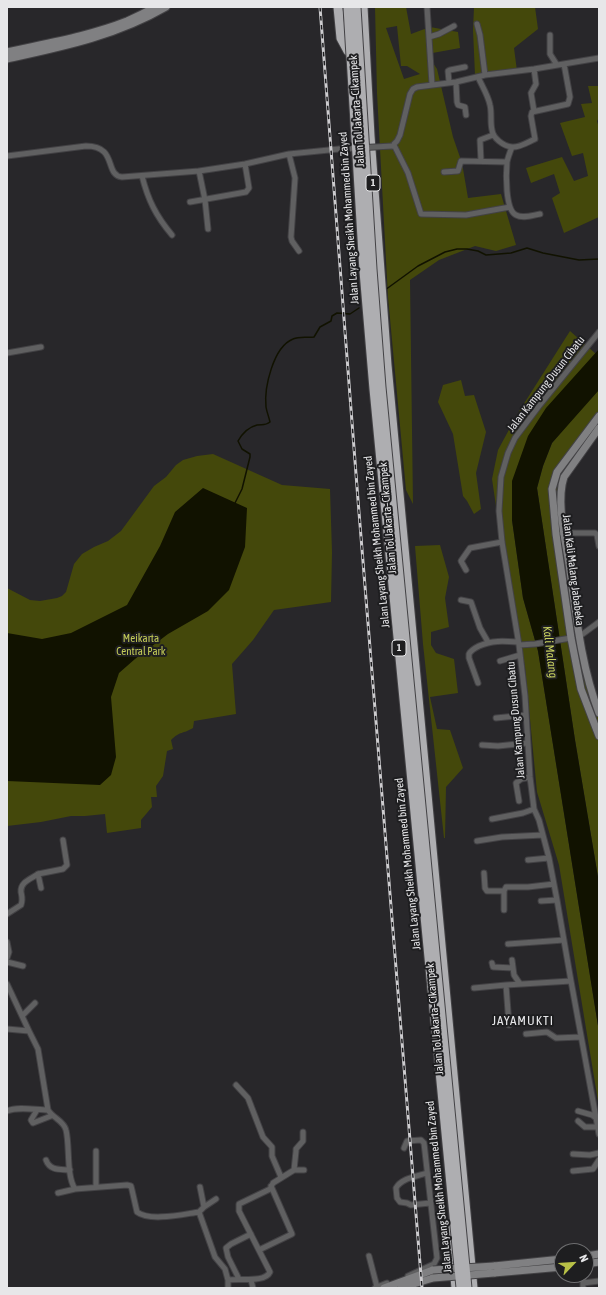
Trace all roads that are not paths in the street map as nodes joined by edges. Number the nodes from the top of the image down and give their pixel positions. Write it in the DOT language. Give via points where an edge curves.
graph roads {
  1 [pos="155,7"];
  2 [pos="166,7"];
  3 [pos="338,7"];
  4 [pos="347,7"];
  5 [pos="356,7"];
  6 [pos="363,7"];
  7 [pos="367,7"];
  8 [pos="427,7"];
  9 [pos="476,24"];
  10 [pos="454,26"];
  11 [pos="550,35"];
  12 [pos="429,37"];
  13 [pos="348,51"];
  14 [pos="7,52"];
  15 [pos="599,58"];
  16 [pos="7,59"];
  17 [pos="564,64"];
  18 [pos="557,65"];
  19 [pos="465,67"];
  20 [pos="534,69"];
  21 [pos="485,75"];
  22 [pos="366,76"];
  23 [pos="478,77"];
  24 [pos="449,82"];
  25 [pos="456,82"];
  26 [pos="432,84"];
  27 [pos="534,111"];
  28 [pos="466,115"];
  29 [pos="493,135"];
  30 [pos="393,146"];
  31 [pos="512,147"];
  32 [pos="289,154"];
  33 [pos="7,156"];
  34 [pos="481,161"];
  35 [pos="507,162"];
  36 [pos="245,164"];
  37 [pos="199,171"];
  38 [pos="444,172"];
  39 [pos="142,176"];
  40 [pos="205,200"];
  41 [pos="190,202"];
  42 [pos="510,207"];
  43 [pos="540,214"];
  44 [pos="208,230"];
  45 [pos="172,235"];
  46 [pos="299,251"];
  47 [pos="599,332"];
  48 [pos="41,348"];
  49 [pos="7,354"];
  50 [pos="599,416"];
  51 [pos="599,428"];
  52 [pos="564,533"];
  53 [pos="556,534"];
  54 [pos="502,542"];
  55 [pos="599,546"];
  56 [pos="466,570"];
  57 [pos="574,597"];
  58 [pos="565,598"];
  59 [pos="461,600"];
  60 [pos="599,622"];
  61 [pos="580,636"];
  62 [pos="571,638"];
  63 [pos="488,642"];
  64 [pos="519,644"];
  65 [pos="520,655"];
  66 [pos="500,661"];
  67 [pos="478,683"];
  68 [pos="599,713"];
  69 [pos="526,715"];
  70 [pos="496,718"];
  71 [pos="599,736"];
  72 [pos="527,742"];
  73 [pos="482,745"];
  74 [pos="530,777"];
  75 [pos="519,801"];
  76 [pos="534,808"];
  77 [pos="492,819"];
  78 [pos="543,835"];
  79 [pos="63,840"];
  80 [pos="477,841"];
  81 [pos="549,858"];
  82 [pos="528,860"];
  83 [pos="484,873"];
  84 [pos="38,874"];
  85 [pos="554,884"];
  86 [pos="41,888"];
  87 [pos="504,891"];
  88 [pos="557,900"];
  89 [pos="541,901"];
  90 [pos="504,910"];
  91 [pos="7,914"];
  92 [pos="564,940"];
  93 [pos="7,942"];
  94 [pos="508,944"];
  95 [pos="7,958"];
  96 [pos="512,960"];
  97 [pos="7,962"];
  98 [pos="492,964"];
  99 [pos="23,966"];
  100 [pos="513,968"];
  101 [pos="571,981"];
  102 [pos="7,984"];
  103 [pos="520,984"];
  104 [pos="506,985"];
  105 [pos="474,988"];
  106 [pos="14,998"];
  107 [pos="7,999"];
  108 [pos="35,1003"];
  109 [pos="22,1016"];
  110 [pos="508,1025"];
  111 [pos="7,1029"];
  112 [pos="29,1031"];
  113 [pos="526,1034"];
  114 [pos="581,1037"];
  115 [pos="236,1085"];
  116 [pos="37,1110"];
  117 [pos="48,1110"];
  118 [pos="7,1111"];
  119 [pos="578,1111"];
  120 [pos="51,1116"];
  121 [pos="596,1118"];
  122 [pos="578,1122"];
  123 [pos="597,1127"];
  124 [pos="303,1132"];
  125 [pos="599,1134"];
  126 [pos="404,1148"];
  127 [pos="96,1151"];
  128 [pos="599,1153"];
  129 [pos="573,1154"];
  130 [pos="46,1160"];
  131 [pos="599,1160"];
  132 [pos="70,1170"];
  133 [pos="294,1170"];
  134 [pos="304,1170"];
  135 [pos="573,1171"];
  136 [pos="427,1174"];
  137 [pos="281,1177"];
  138 [pos="271,1186"];
  139 [pos="96,1187"];
  140 [pos="200,1188"];
  141 [pos="75,1189"];
  142 [pos="58,1193"];
  143 [pos="216,1199"];
  144 [pos="430,1203"];
  145 [pos="204,1207"];
  146 [pos="200,1212"];
  147 [pos="251,1234"];
  148 [pos="259,1250"];
  149 [pos="369,1256"];
  150 [pos="554,1260"];
  151 [pos="554,1267"];
  152 [pos="494,1269"];
  153 [pos="433,1274"];
  154 [pos="239,1279"];
  155 [pos="228,1280"];
  156 [pos="251,1280"];
  157 [pos="599,1281"];
  158 [pos="583,1286"];
  159 [pos="228,1288"];
  160 [pos="253,1288"];
  161 [pos="378,1288"];
  162 [pos="401,1288"];
  163 [pos="456,1288"];
  164 [pos="461,1288"];
  165 [pos="467,1288"];
  166 [pos="473,1288"];
  1 -- 14 [label="main road" via="103,29"];
  2 -- 16 [label="main road" via="107,34"];
  3 -- 13 [label="highway" via="341,38"];
  4 -- 13 [label="highway, Jalan Tol Jakarta–Cikampek / 1"];
  4 -- 164 [label="highway, Jalan Layang Sheikh Mohammed bin Zayed / 1, bridge" via="373,381"];
  5 -- 165 [label="highway, Jalan Layang Sheikh Mohammed bin Zayed / 1, bridge" via="381,387"];
  6 -- 22 [label="highway, Jalan Tol Jakarta–Cikampek / 1"];
  7 -- 22 [label="highway"];
  8 -- 12 [label="street"];
  9 -- 21 [label="street" via="480,35"];
  10 -- 12 [label="street"];
  11 -- 18 [label="street" via="550,54"];
  12 -- 26 [label="street"];
  13 -- 163 [label="highway, Jalan Tol Jakarta–Cikampek / 1" via="370,374 408,750"];
  15 -- 17 [label="street"];
  17 -- 18 [label="street"];
  17 -- 27 [label="street" via="570,97 568,104"];
  18 -- 20 [label="street"];
  19 -- 24 [label="street" via="448,71"];
  20 -- 21 [label="street"];
  20 -- 27 [label="street" via="536,84 531,93"];
  21 -- 23 [label="street"];
  22 -- 166 [label="highway, Jalan Tol Jakarta–Cikampek / 1" via="386,364"];
  23 -- 25 [label="street"];
  23 -- 29 [label="street" via="490,104"];
  24 -- 25 [label="street"];
  24 -- 26 [label="street"];
  25 -- 28 [label="street" via="456,102 464,107"];
  26 -- 30 [label="street" via="413,89 400,135"];
  27 -- 31 [label="street" via="531,114 535,139"];
  29 -- 31 [label="street" via="500,142"];
  29 -- 34 [label="street" via="480,140"];
  30 -- 32 [label="street, bridge"];
  30 -- 42 [label="street" via="408,173 421,214 466,215"];
  31 -- 35 [label="street"];
  32 -- 36 [label="street"];
  32 -- 46 [label="street" via="295,178 292,241"];
  33 -- 39 [label="street" via="95,146 104,150 117,176"];
  34 -- 35 [label="street"];
  34 -- 38 [label="street" via="461,161 458,171"];
  35 -- 42 [label="street"];
  36 -- 37 [label="street"];
  36 -- 40 [label="street" via="249,188 246,192"];
  37 -- 39 [label="street"];
  37 -- 40 [label="street"];
  39 -- 45 [label="street" via="152,206"];
  40 -- 41 [label="street"];
  40 -- 44 [label="street"];
  42 -- 43 [label="street" via="516,215"];
  47 -- 54 [label="street, Jalan Kampung Dusun Cibatu" via="539,406 508,452 501,477 498,511"];
  48 -- 49 [label="street"];
  50 -- 53 [label="main road, Jalan Kali Malang Jababeka" via="556,472 552,489"];
  51 -- 52 [label="main road, Jalan Kali Malang Jababeka" via="562,482"];
  52 -- 53 [label="street"];
  52 -- 55 [label="street" via="595,533"];
  52 -- 57 [label="main road, Jalan Kali Malang Jababeka"];
  53 -- 58 [label="main road, Jalan Kali Malang Jababeka"];
  54 -- 56 [label="street" via="470,548 461,561"];
  54 -- 64 [label="street, Jalan Kampung Dusun Cibatu"];
  57 -- 58 [label="main road"];
  57 -- 61 [label="main road, Jalan Kali Malang Jababeka"];
  58 -- 62 [label="main road, Jalan Kali Malang Jababeka"];
  59 -- 63 [label="street" via="471,602"];
  60 -- 61 [label="street"];
  61 -- 68 [label="main road, Jalan Kali Malang Jababeka"];
  62 -- 64 [label="street"];
  62 -- 71 [label="main road, Jalan Kali Malang Jababeka" via="581,689"];
  63 -- 64 [label="street"];
  63 -- 67 [label="street" via="470,651 469,654"];
  64 -- 65 [label="street, Jalan Kampung Dusun Cibatu"];
  65 -- 66 [label="street"];
  65 -- 69 [label="street, Jalan Kampung Dusun Cibatu"];
  69 -- 70 [label="street"];
  69 -- 72 [label="street, Jalan Kampung Dusun Cibatu"];
  72 -- 73 [label="street" via="498,746"];
  72 -- 74 [label="street, Jalan Kampung Dusun Cibatu"];
  74 -- 75 [label="street" via="521,778 516,783"];
  74 -- 76 [label="street, Jalan Kampung Dusun Cibatu"];
  76 -- 77 [label="street" via="523,813"];
  76 -- 78 [label="street, Jalan Kampung Dusun Cibatu"];
  78 -- 80 [label="street"];
  78 -- 81 [label="street, Jalan Kampung Dusun Cibatu"];
  79 -- 84 [label="street" via="67,865 63,869"];
  81 -- 82 [label="street"];
  81 -- 85 [label="street, Jalan Kampung Dusun Cibatu"];
  83 -- 87 [label="street" via="486,890"];
  84 -- 86 [label="street"];
  84 -- 91 [label="street" via="21,885 21,905"];
  85 -- 87 [label="street" via="510,886"];
  85 -- 88 [label="street, Jalan Kampung Dusun Cibatu"];
  87 -- 90 [label="street"];
  88 -- 89 [label="street"];
  88 -- 92 [label="street, Jalan Kampung Dusun Cibatu"];
  92 -- 94 [label="street"];
  92 -- 101 [label="street, Jalan Kampung Dusun Cibatu"];
  93 -- 95 [label="street"];
  96 -- 100 [label="street"];
  97 -- 99 [label="street"];
  98 -- 100 [label="street" via="496,968"];
  100 -- 103 [label="street" via="514,976"];
  101 -- 103 [label="street"];
  101 -- 114 [label="street, Jalan Kampung Dusun Cibatu"];
  102 -- 106 [label="street"];
  103 -- 104 [label="street"];
  104 -- 105 [label="street"];
  104 -- 110 [label="street"];
  106 -- 107 [label="street"];
  106 -- 109 [label="street"];
  108 -- 109 [label="street"];
  109 -- 112 [label="street"];
  111 -- 112 [label="street"];
  112 -- 117 [label="street" via="38,1049"];
  113 -- 114 [label="street" via="547,1032 556,1038"];
  114 -- 121 [label="street, Jalan Kampung Dusun Cibatu"];
  115 -- 137 [label="street" via="248,1098 264,1137 272,1147 272,1156"];
  116 -- 117 [label="street"];
  116 -- 118 [label="street"];
  116 -- 120 [label="street" via="31,1120 33,1123"];
  117 -- 120 [label="street"];
  119 -- 121 [label="street"];
  120 -- 132 [label="street" via="60,1121 66,1129"];
  121 -- 123 [label="street, Jalan Kampung Dusun Cibatu"];
  122 -- 123 [label="street" via="585,1127"];
  123 -- 125 [label="street, Jalan Kampung Dusun Cibatu"];
  124 -- 133 [label="street" via="303,1142 296,1149"];
  126 -- 136 [label="street" via="406,1141 423,1142"];
  127 -- 139 [label="street"];
  128 -- 129 [label="street"];
  130 -- 132 [label="street" via="50,1168"];
  131 -- 135 [label="street" via="593,1169"];
  132 -- 141 [label="street"];
  133 -- 134 [label="street"];
  133 -- 137 [label="street"];
  136 -- 144 [label="street"];
  136 -- 144 [label="street" via="399,1183 396,1188 397,1198 400,1202 411,1205"];
  137 -- 138 [label="street"];
  138 -- 147 [label="street" via="239,1204"];
  138 -- 148 [label="street" via="292,1234"];
  139 -- 141 [label="street"];
  139 -- 146 [label="street" via="131,1186 136,1209 140,1214 157,1217"];
  140 -- 145 [label="street"];
  141 -- 142 [label="street"];
  143 -- 145 [label="street"];
  144 -- 161 [label="street" via="436,1262"];
  145 -- 146 [label="street"];
  146 -- 155 [label="street" via="210,1247 225,1269"];
  147 -- 148 [label="street"];
  147 -- 154 [label="street" via="226,1248"];
  148 -- 156 [label="street" via="270,1272 267,1276"];
  149 -- 161 [label="street"];
  150 -- 152 [label="main road"];
  151 -- 152 [label="main road"];
  152 -- 153 [label="main road, bridge"];
  153 -- 161 [label="main road"];
  153 -- 162 [label="main road"];
  154 -- 155 [label="street"];
  154 -- 156 [label="street"];
  155 -- 159 [label="street"];
  156 -- 160 [label="street"];
  157 -- 158 [label="street"];
}
